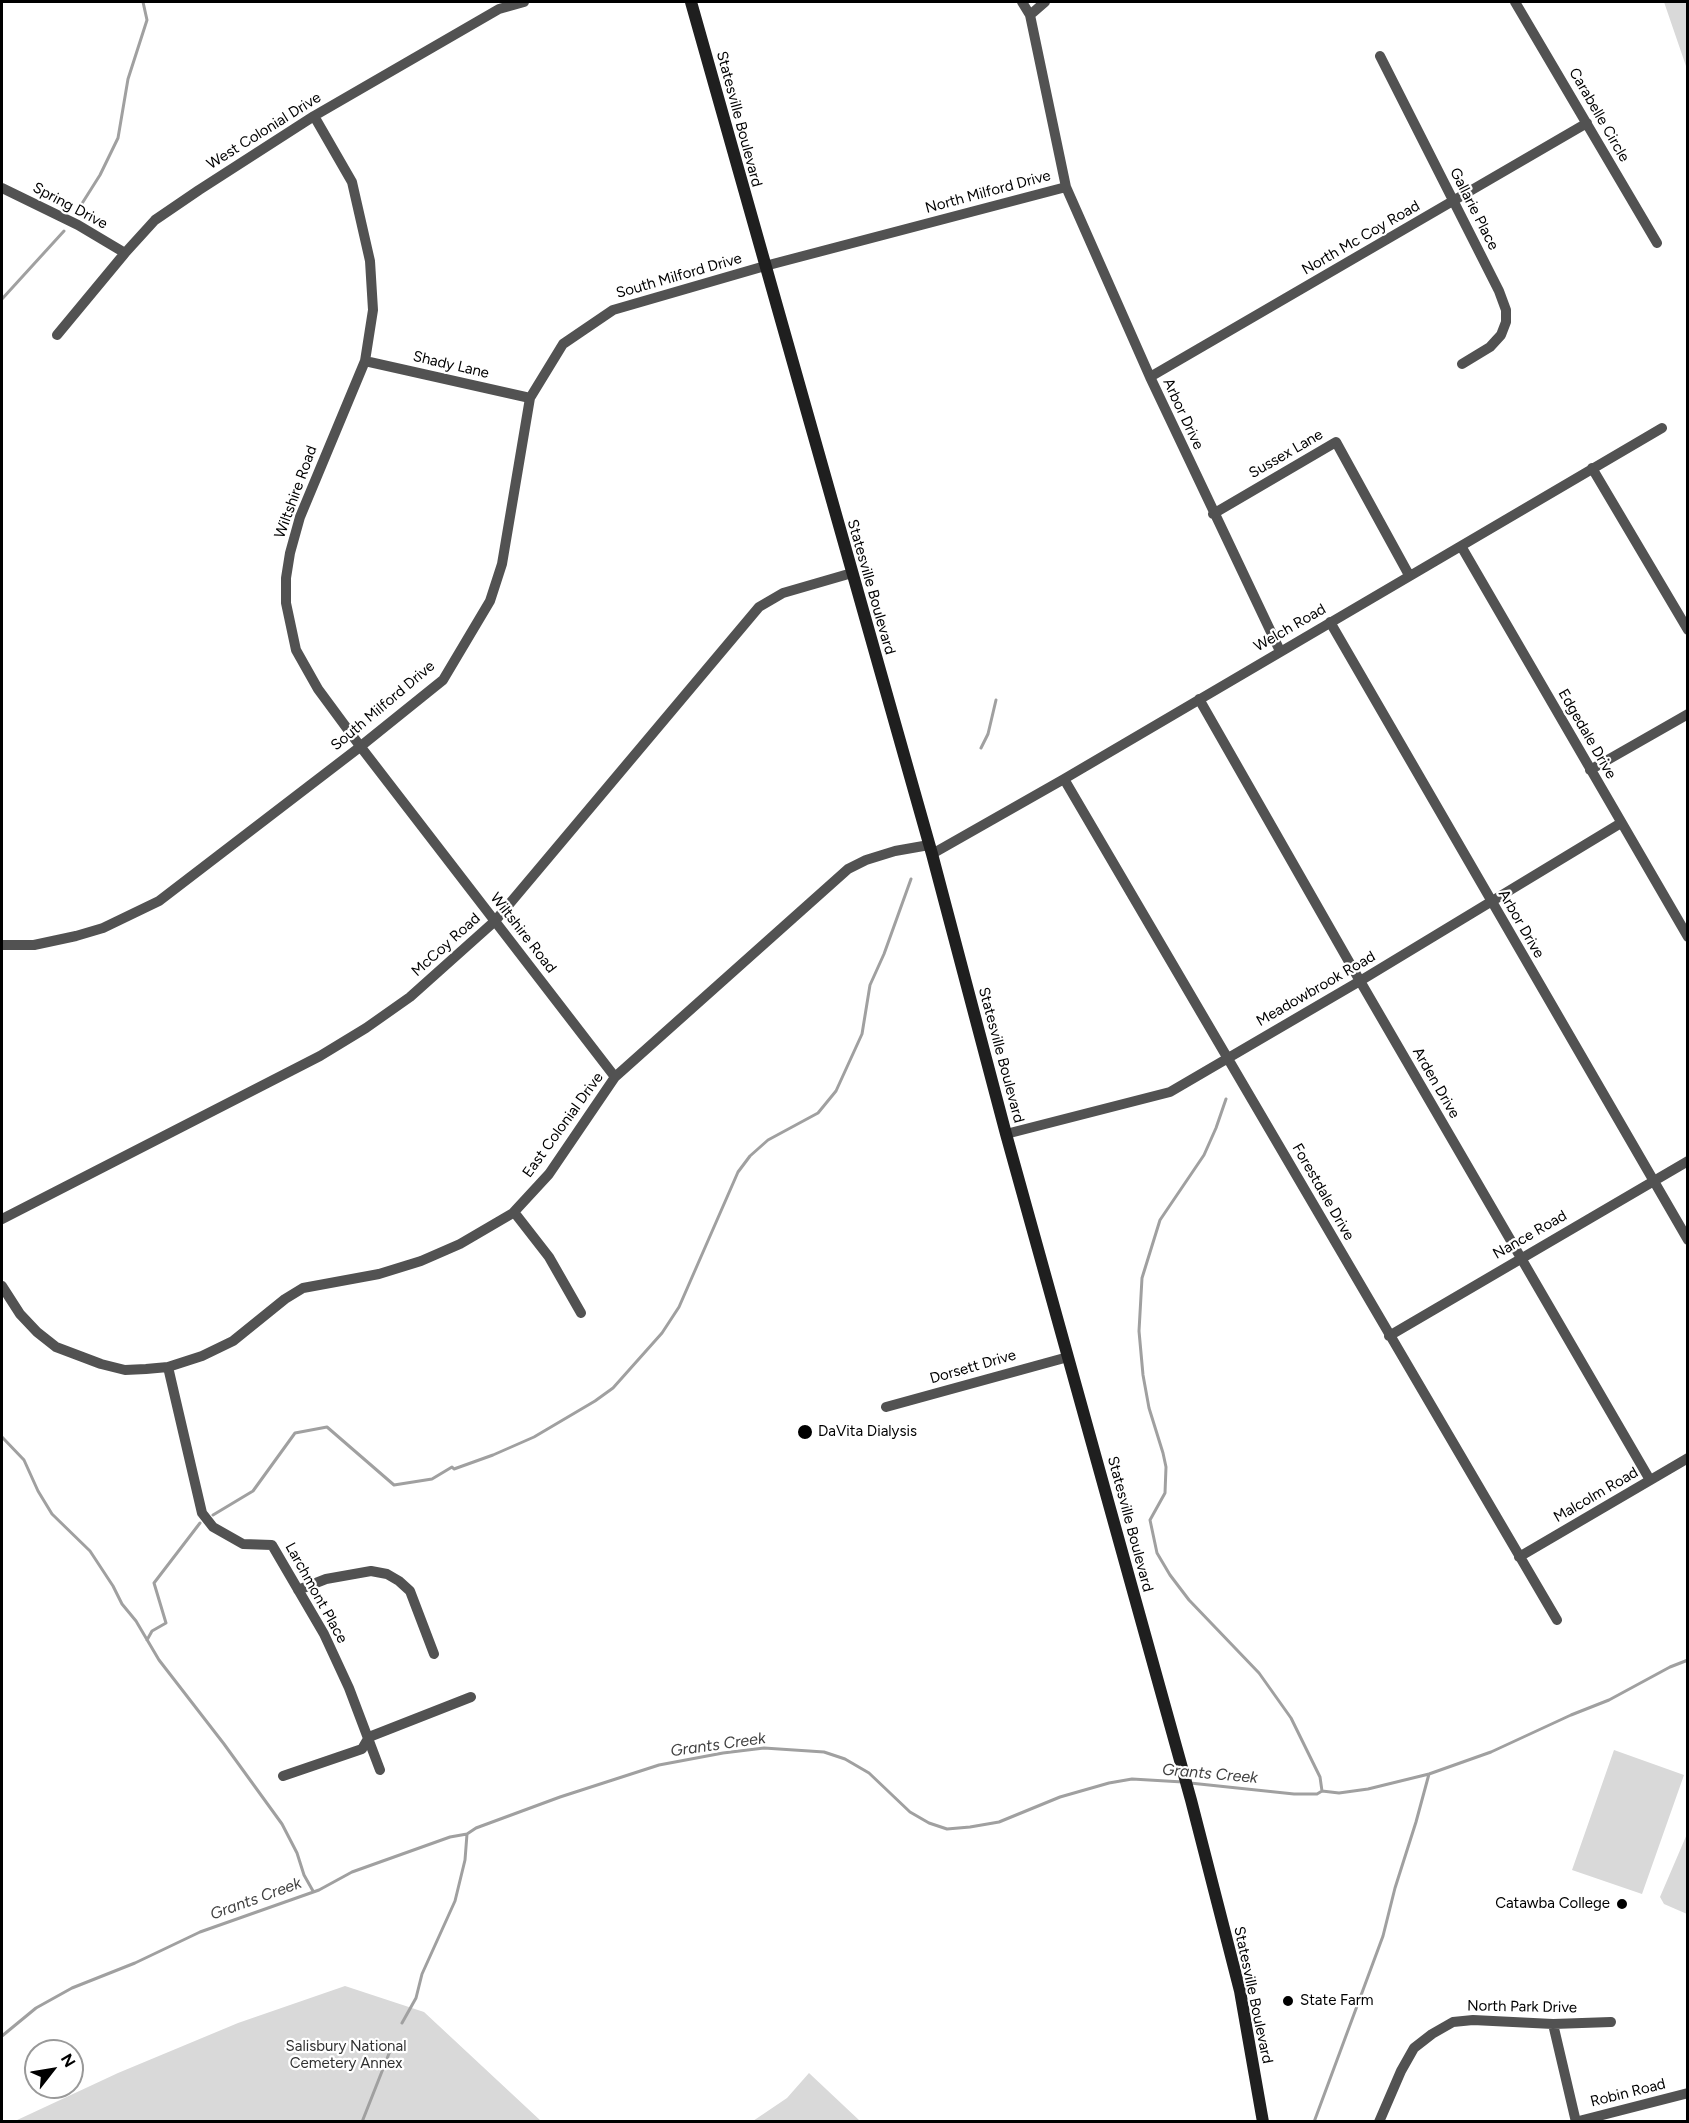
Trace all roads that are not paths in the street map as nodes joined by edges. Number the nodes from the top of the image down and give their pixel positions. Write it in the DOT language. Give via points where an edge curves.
graph roads {
  1 [pos="524,2"];
  2 [pos="691,2"];
  3 [pos="1022,2"];
  4 [pos="1044,2"];
  5 [pos="1515,2"];
  6 [pos="1030,15"];
  7 [pos="1380,56"];
  8 [pos="314,116"];
  9 [pos="1587,123"];
  10 [pos="1066,187"];
  11 [pos="2,188"];
  12 [pos="1454,202"];
  13 [pos="1657,243"];
  14 [pos="125,253"];
  15 [pos="765,266"];
  16 [pos="57,335"];
  17 [pos="365,361"];
  18 [pos="1462,364"];
  19 [pos="1150,377"];
  20 [pos="530,398"];
  21 [pos="1662,428"];
  22 [pos="1592,468"];
  23 [pos="1213,514"];
  24 [pos="1461,546"];
  25 [pos="852,573"];
  26 [pos="1409,575"];
  27 [pos="1330,622"];
  28 [pos="1688,630"];
  29 [pos="1280,651"];
  30 [pos="1198,699"];
  31 [pos="1688,714"];
  32 [pos="360,746"];
  33 [pos="1590,770"];
  34 [pos="1064,779"];
  35 [pos="1621,823"];
  36 [pos="931,849"];
  37 [pos="1491,901"];
  38 [pos="495,921"];
  39 [pos="1688,937"];
  40 [pos="2,945"];
  41 [pos="1360,981"];
  42 [pos="1228,1057"];
  43 [pos="615,1077"];
  44 [pos="1006,1134"];
  45 [pos="1688,1161"];
  46 [pos="1652,1181"];
  47 [pos="514,1212"];
  48 [pos="2,1219"];
  49 [pos="1688,1240"];
  50 [pos="1521,1258"];
  51 [pos="2,1286"];
  52 [pos="581,1313"];
  53 [pos="1389,1336"];
  54 [pos="1068,1357"];
  55 [pos="168,1367"];
  56 [pos="886,1407"];
  57 [pos="1688,1458"];
  58 [pos="1650,1480"];
  59 [pos="1520,1557"];
  60 [pos="298,1590"];
  61 [pos="1557,1620"];
  62 [pos="434,1654"];
  63 [pos="471,1697"];
  64 [pos="369,1737"];
  65 [pos="380,1770"];
  66 [pos="283,1776"];
  67 [pos="1611,2022"];
  68 [pos="1553,2024"];
  69 [pos="1688,2093"];
  70 [pos="1263,2121"];
  71 [pos="1379,2121"];
  72 [pos="1576,2121"];
  1 -- 8 [label="street, West Colonial Drive" via="500,9"];
  2 -- 15 [label="main road, Statesville Boulevard"];
  3 -- 6 [label="street, North Milford Drive"];
  4 -- 6 [label="street"];
  5 -- 9 [label="street, Carabelle Circle"];
  6 -- 10 [label="street, North Milford Drive"];
  7 -- 12 [label="street, Gallarie Place"];
  8 -- 14 [label="street, West Colonial Drive" via="155,220"];
  8 -- 17 [label="street, Wiltshire Road" via="352,182 370,261 373,310"];
  9 -- 12 [label="street, North Mc Coy Road"];
  9 -- 13 [label="street, Carabelle Circle"];
  10 -- 15 [label="street, North Milford Drive"];
  10 -- 19 [label="street, Arbor Drive"];
  11 -- 14 [label="street, Spring Drive"];
  12 -- 18 [label="street, Gallarie Place" via="1506,310 1501,335 1490,347"];
  12 -- 19 [label="street, North Mc Coy Road"];
  14 -- 16 [label="street, West Colonial Drive"];
  15 -- 20 [label="street, South Milford Drive" via="613,310 563,344"];
  15 -- 25 [label="main road, Statesville Boulevard"];
  17 -- 20 [label="street, Shady Lane"];
  17 -- 32 [label="street, Wiltshire Road" via="300,517 286,586 296,650 318,689"];
  19 -- 23 [label="street, Arbor Drive"];
  20 -- 32 [label="street, South Milford Drive" via="502,564 489,601 443,680"];
  21 -- 22 [label="street, Welch Road"];
  22 -- 24 [label="street, Welch Road"];
  22 -- 28 [label="street"];
  23 -- 26 [label="street, Sussex Lane" via="1336,442"];
  23 -- 29 [label="street, Arbor Drive"];
  24 -- 26 [label="street, Welch Road"];
  24 -- 33 [label="street, Edgedale Drive"];
  25 -- 36 [label="main road, Statesville Boulevard"];
  25 -- 38 [label="street, McCoy Road" via="783,592 759,607"];
  26 -- 27 [label="street, Welch Road"];
  27 -- 29 [label="street, Welch Road"];
  27 -- 37 [label="street, Arbor Drive"];
  29 -- 30 [label="street, Welch Road"];
  30 -- 34 [label="street, Welch Road"];
  30 -- 41 [label="street, Arden Drive"];
  31 -- 33 [label="street"];
  32 -- 38 [label="street, Wiltshire Road"];
  32 -- 40 [label="street, South Milford Drive" via="159,901 103,928 76,936 34,945"];
  33 -- 35 [label="street, Edgedale Drive"];
  34 -- 36 [label="street, Welch Road"];
  34 -- 42 [label="street, Forestdale Drive"];
  35 -- 37 [label="street, Meadowbrook Road"];
  35 -- 39 [label="street, Edgedale Drive"];
  36 -- 43 [label="street, East Colonial Drive" via="895,851 848,869"];
  36 -- 44 [label="main road, Statesville Boulevard"];
  37 -- 41 [label="street, Meadowbrook Road"];
  37 -- 46 [label="street, Arbor Drive"];
  38 -- 43 [label="street, Wiltshire Road"];
  38 -- 48 [label="street, McCoy Road" via="410,997 320,1056"];
  41 -- 42 [label="street, Meadowbrook Road"];
  41 -- 50 [label="street, Arden Drive"];
  42 -- 44 [label="street, Meadowbrook Road" via="1170,1092"];
  42 -- 53 [label="street, Forestdale Drive"];
  43 -- 47 [label="street, East Colonial Drive" via="549,1174"];
  44 -- 54 [label="main road, Statesville Boulevard"];
  45 -- 46 [label="street, Nance Road"];
  46 -- 49 [label="street, Arbor Drive"];
  46 -- 50 [label="street, Nance Road"];
  47 -- 52 [label="street" via="549,1257"];
  47 -- 55 [label="street, East Colonial Drive" via="460,1244 421,1261 379,1274 303,1288 233,1341"];
  50 -- 53 [label="street, Nance Road"];
  50 -- 58 [label="street, Arden Drive"];
  51 -- 55 [label="street, East Colonial Drive" via="20,1314 56,1347 125,1370"];
  53 -- 59 [label="street, Forestdale Drive"];
  54 -- 56 [label="street, Dorsett Drive"];
  54 -- 70 [label="main road, Statesville Boulevard" via="1240,1991"];
  55 -- 60 [label="street, Larchmont Place" via="202,1513 213,1527 243,1544 272,1545"];
  57 -- 58 [label="street, Malcolm Road"];
  58 -- 59 [label="street, Malcolm Road"];
  59 -- 61 [label="street, Forestdale Drive"];
  60 -- 62 [label="street" via="326,1579 371,1571 387,1574 410,1591"];
  60 -- 64 [label="street, Larchmont Place" via="324,1634"];
  63 -- 64 [label="street"];
  64 -- 65 [label="street, Larchmont Place"];
  64 -- 66 [label="street" via="362,1749"];
  67 -- 68 [label="street, North Park Drive"];
  68 -- 71 [label="street, North Park Drive" via="1453,2022 1414,2048"];
  68 -- 72 [label="street"];
  69 -- 72 [label="street, Robin Road"];
}
